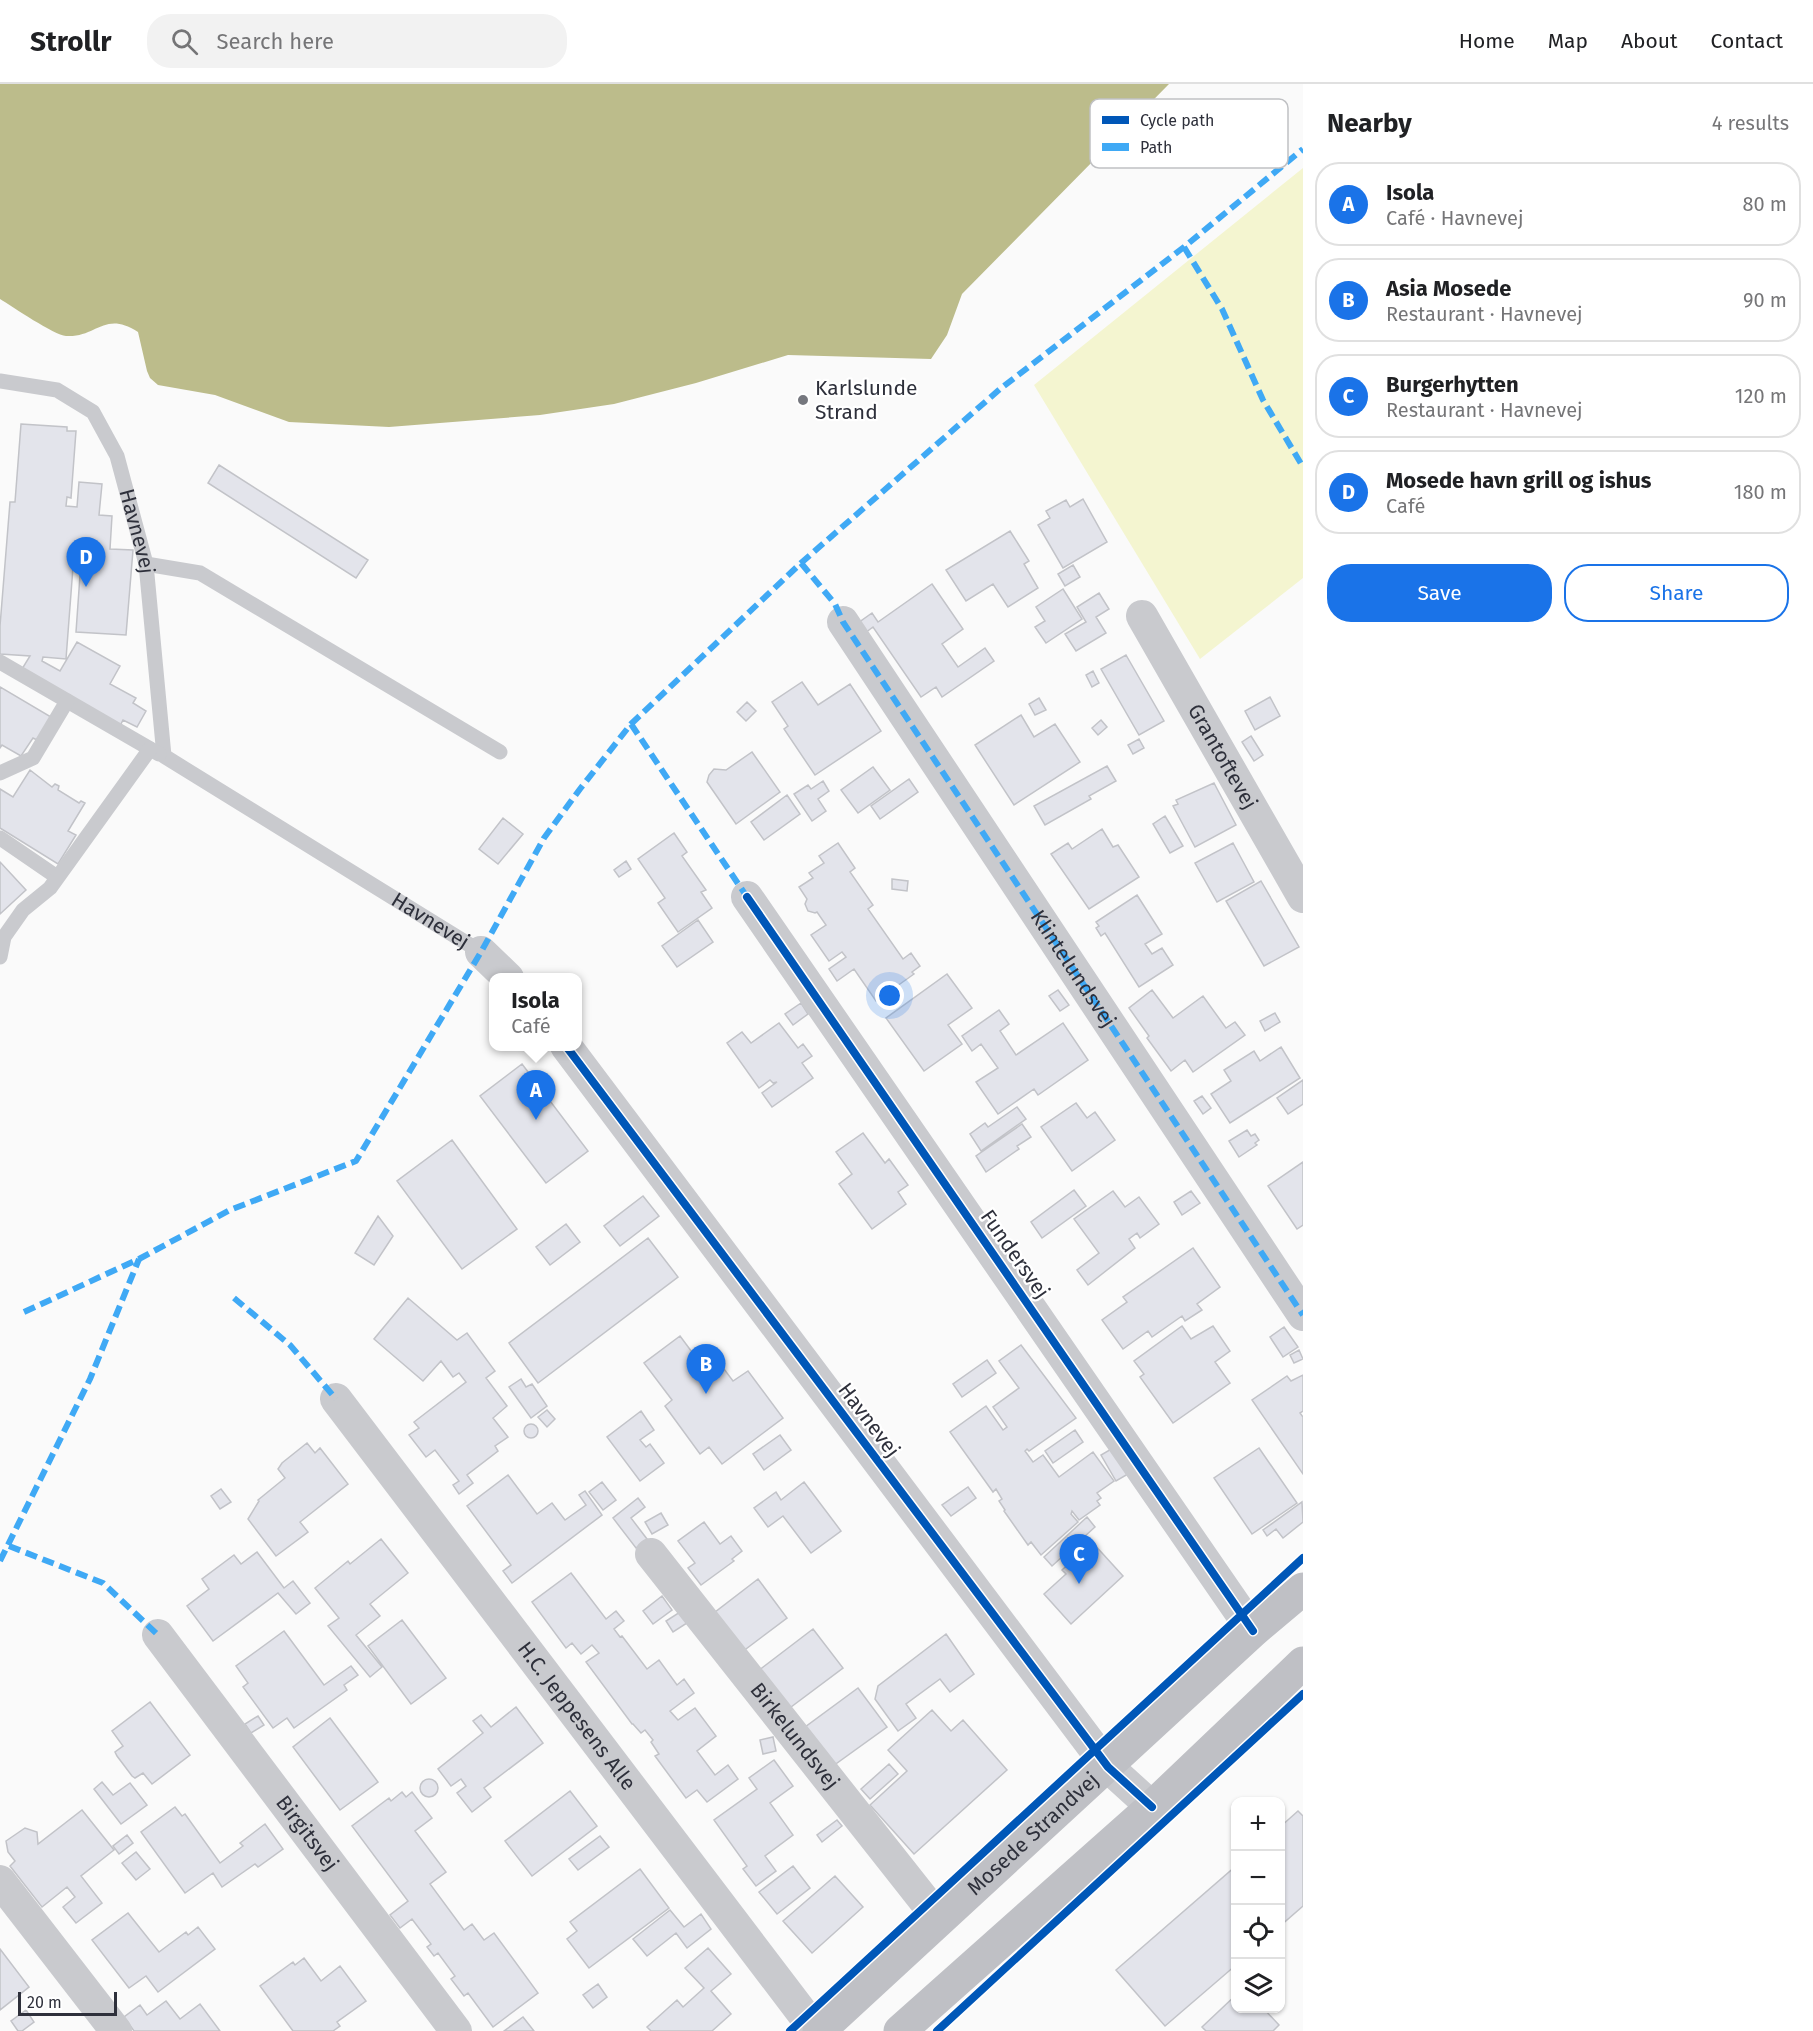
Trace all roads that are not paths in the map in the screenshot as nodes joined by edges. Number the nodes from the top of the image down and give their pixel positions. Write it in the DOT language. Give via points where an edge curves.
graph roads {
  1 [pos="0,386"];
  2 [pos="146,564"];
  3 [pos="1142,616"];
  4 [pos="843,622"];
  5 [pos="0,662"];
  6 [pos="67,701"];
  7 [pos="500,752"];
  8 [pos="157,753"];
  9 [pos="0,772"];
  10 [pos="0,838"];
  11 [pos="57,878"];
  12 [pos="747,897"];
  13 [pos="1303,897"];
  14 [pos="481,952"];
  15 [pos="0,957"];
  16 [pos="503,973"];
  17 [pos="569,1051"];
  18 [pos="1303,1316"];
  19 [pos="336,1399"];
  20 [pos="651,1554"];
  21 [pos="1303,1589"];
  22 [pos="1254,1631"];
  23 [pos="158,1635"];
  24 [pos="1303,1663"];
  25 [pos="1108,1767"];
  26 [pos="1152,1807"];
  27 [pos="0,1881"];
  28 [pos="939,1919"];
  29 [pos="116,2031"];
  30 [pos="456,2031"];
  31 [pos="817,2031"];
  32 [pos="900,2031"];
  1 -- 2 [label="lane, Havnevej" via="57,390 93,412 117,456"];
  2 -- 7 [label="lane" via="200,573"];
  2 -- 8 [label="lane, Havnevej"];
  3 -- 13 [label="street, Grantoftevej"];
  4 -- 18 [label="street, Klintelundsvej"];
  5 -- 6 [label="lane, Havnevej"];
  6 -- 8 [label="lane, Havnevej"];
  6 -- 9 [label="lane" via="33,758"];
  8 -- 11 [label="lane"];
  8 -- 14 [label="lane, Havnevej"];
  10 -- 11 [label="lane"];
  11 -- 15 [label="lane" via="23,910 4,937"];
  12 -- 22 [label="street, Fundersvej"];
  14 -- 16 [label="street, Havnevej"];
  17 -- 25 [label="street, Havnevej"];
  19 -- 31 [label="street, H.C. Jeppesens Alle"];
  20 -- 28 [label="street, Birkelundsvej"];
  21 -- 22 [label="main road, Mosede Strandvej"];
  22 -- 25 [label="main road, Mosede Strandvej"];
  23 -- 30 [label="street, Birgitsvej"];
  24 -- 26 [label="main road"];
  25 -- 26 [label="street, Havnevej"];
  25 -- 28 [label="main road, Mosede Strandvej"];
  26 -- 32 [label="main road"];
  27 -- 29 [label="street"];
  28 -- 31 [label="main road, Mosede Strandvej"];
}
